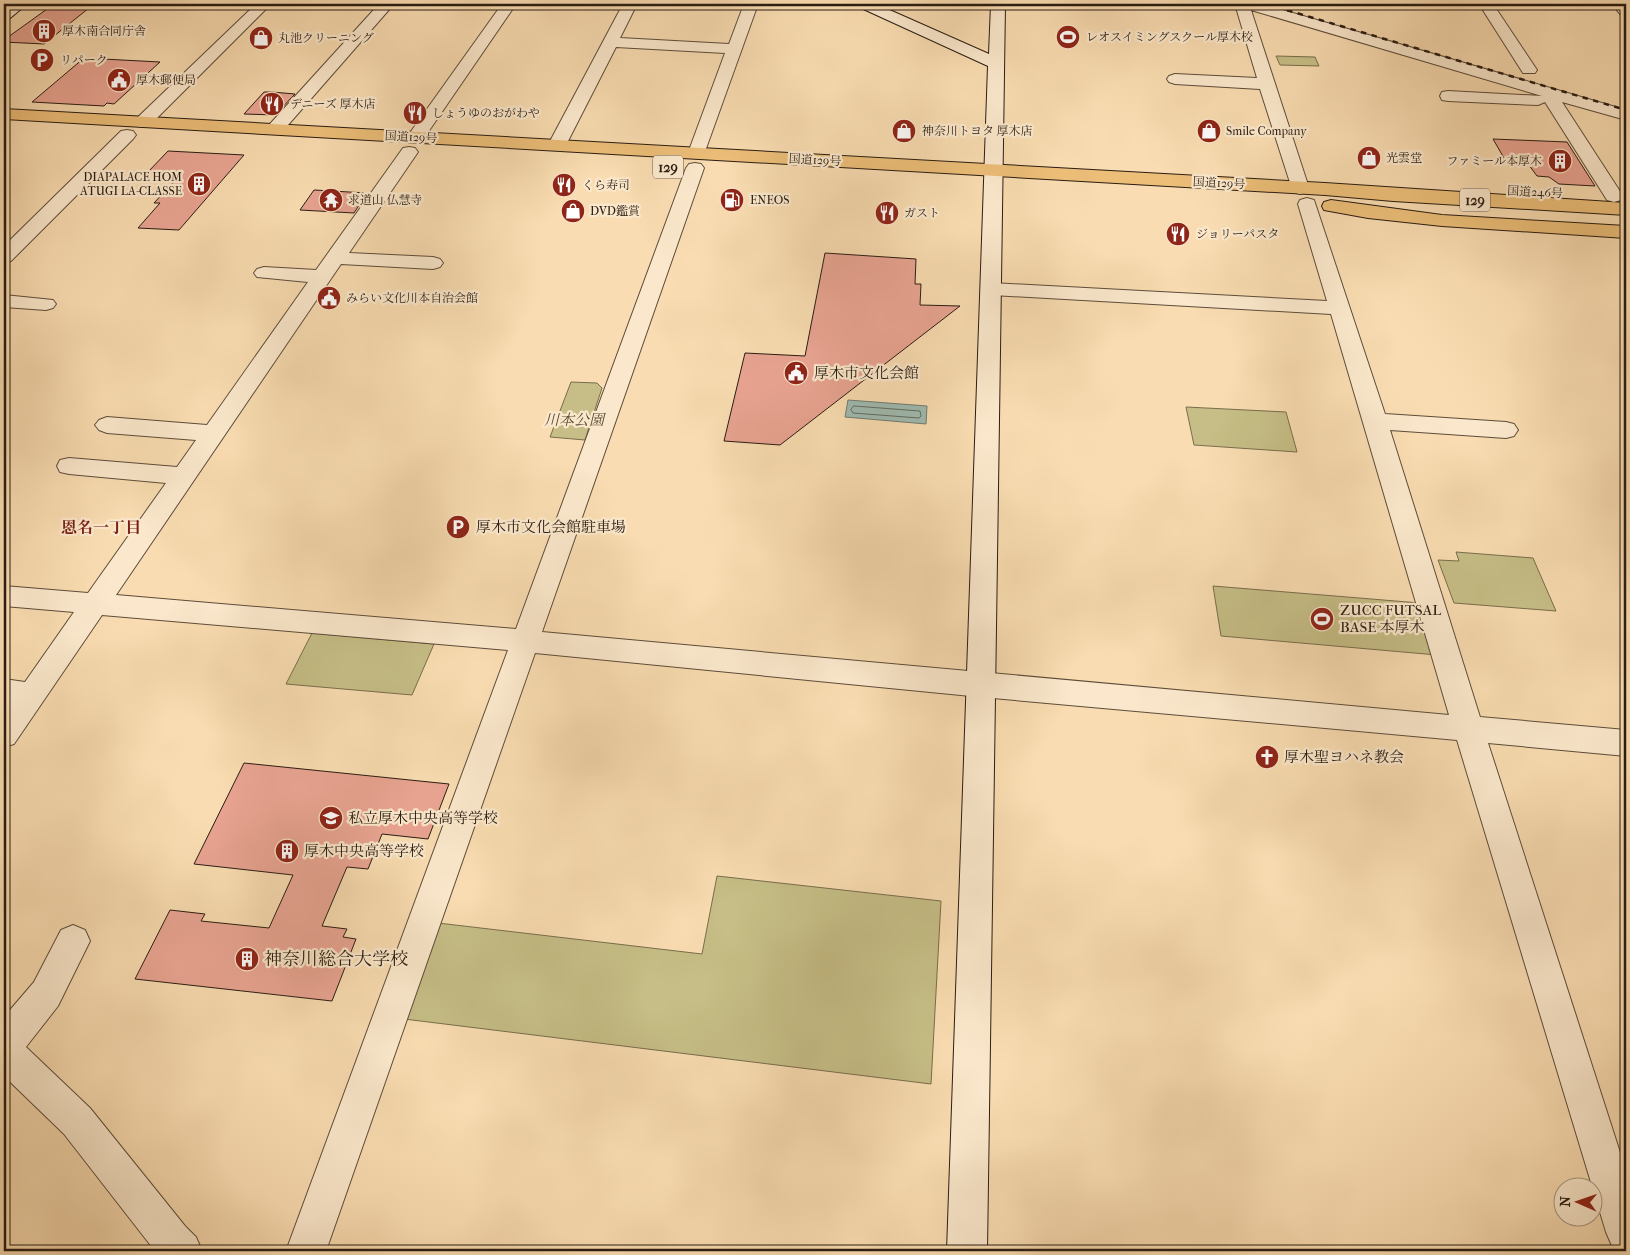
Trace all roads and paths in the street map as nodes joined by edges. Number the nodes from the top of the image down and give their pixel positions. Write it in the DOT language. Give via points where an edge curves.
graph roads {
  1 [pos="20,4"];
  2 [pos="264,4"];
  3 [pos="387,4"];
  4 [pos="509,4"];
  5 [pos="630,4"];
  6 [pos="751,4"];
  7 [pos="864,4"];
  8 [pos="998,4"];
  9 [pos="1242,4"];
  10 [pos="1247,4"];
  11 [pos="1298,4"];
  12 [pos="1486,4"];
  13 [pos="1619,4"];
  14 [pos="1626,12"];
  15 [pos="4,16"];
  16 [pos="608,36"];
  17 [pos="735,49"];
  18 [pos="997,64"];
  19 [pos="1529,70"];
  20 [pos="1184,82"];
  21 [pos="1268,84"];
  22 [pos="1549,96"];
  23 [pos="1460,98"];
  24 [pos="1626,99"];
  25 [pos="4,114"];
  26 [pos="1626,115"];
  27 [pos="143,122"];
  28 [pos="4,128"];
  29 [pos="275,129"];
  30 [pos="128,136"];
  31 [pos="413,145"];
  32 [pos="557,145"];
  33 [pos="696,161"];
  34 [pos="994,178"];
  35 [pos="1316,196"];
  36 [pos="1622,201"];
  37 [pos="1626,221"];
  38 [pos="1626,232"];
  39 [pos="4,235"];
  40 [pos="25,236"];
  41 [pos="4,257"];
  42 [pos="433,263"];
  43 [pos="329,268"];
  44 [pos="264,274"];
  45 [pos="992,289"];
  46 [pos="4,301"];
  47 [pos="46,304"];
  48 [pos="1340,308"];
  49 [pos="1376,421"];
  50 [pos="107,425"];
  51 [pos="1506,430"];
  52 [pos="213,433"];
  53 [pos="69,466"];
  54 [pos="184,476"];
  55 [pos="4,596"];
  56 [pos="94,605"];
  57 [pos="525,641"];
  58 [pos="981,685"];
  59 [pos="4,691"];
  60 [pos="32,694"];
  61 [pos="1468,728"];
  62 [pos="4,735"];
  63 [pos="1626,743"];
  64 [pos="73,941"];
  65 [pos="4,1045"];
  66 [pos="4,1051"];
  67 [pos="1626,1232"];
  68 [pos="182,1251"];
  69 [pos="306,1251"];
  70 [pos="967,1251"];
  1 -- 15 [label="street"];
  2 -- 27 [label="street"];
  3 -- 29 [label="street"];
  4 -- 31 [label="street"];
  5 -- 16 [label="street"];
  6 -- 17 [label="street"];
  7 -- 18 [label="street"];
  8 -- 18 [label="street"];
  9 -- 21 [label="street"];
  10 -- 22 [label="street"];
  11 -- 19 [label="street"];
  12 -- 19 [label="street"];
  13 -- 14 [label="street"];
  16 -- 17 [label="street"];
  16 -- 32 [label="street"];
  17 -- 33 [label="street"];
  18 -- 34 [label="street"];
  19 -- 24 [label="street"];
  20 -- 21 [label="street"];
  21 -- 35 [label="street"];
  22 -- 23 [label="street"];
  22 -- 26 [label="street"];
  22 -- 36 [label="street"];
  25 -- 27 [label="highway, 国道129号 / 129"];
  27 -- 29 [label="highway, 国道129号 / 129"];
  28 -- 30 [label="highway, 国道129号 / 129"];
  29 -- 31 [label="highway, 国道129号 / 129"];
  30 -- 31 [label="highway, 国道129号 / 129"];
  30 -- 40 [label="street"];
  31 -- 32 [label="highway, 国道129号 / 129"];
  31 -- 33 [label="highway, 国道129号 / 129"];
  31 -- 43 [label="street"];
  32 -- 33 [label="highway, 国道129号 / 129"];
  33 -- 34 [label="highway, 国道129号 / 129"];
  33 -- 57 [label="street"];
  34 -- 35 [label="highway, 国道129号 / 129"];
  34 -- 45 [label="street"];
  35 -- 36 [label="highway, 国道129号 / 129"];
  35 -- 37 [label="highway, 国道129号 / 129"];
  35 -- 38 [label="highway" via="1379,214 1454,222"];
  35 -- 48 [label="street"];
  39 -- 40 [label="street"];
  40 -- 41 [label="street"];
  42 -- 43 [label="street"];
  43 -- 44 [label="street"];
  43 -- 52 [label="street"];
  45 -- 48 [label="street"];
  45 -- 58 [label="street"];
  46 -- 47 [label="street"];
  48 -- 49 [label="street"];
  49 -- 51 [label="street"];
  49 -- 61 [label="street"];
  50 -- 52 [label="street"];
  52 -- 54 [label="street"];
  53 -- 54 [label="street"];
  54 -- 56 [label="street"];
  55 -- 56 [label="street"];
  56 -- 57 [label="street"];
  56 -- 60 [label="street"];
  57 -- 58 [label="street"];
  57 -- 69 [label="street"];
  58 -- 61 [label="street"];
  58 -- 70 [label="street"];
  59 -- 60 [label="street"];
  60 -- 62 [label="street"];
  61 -- 63 [label="street"];
  61 -- 67 [label="street"];
  64 -- 65 [label="street" via="46,994"];
  66 -- 68 [label="street" via="77,1121"];
}
